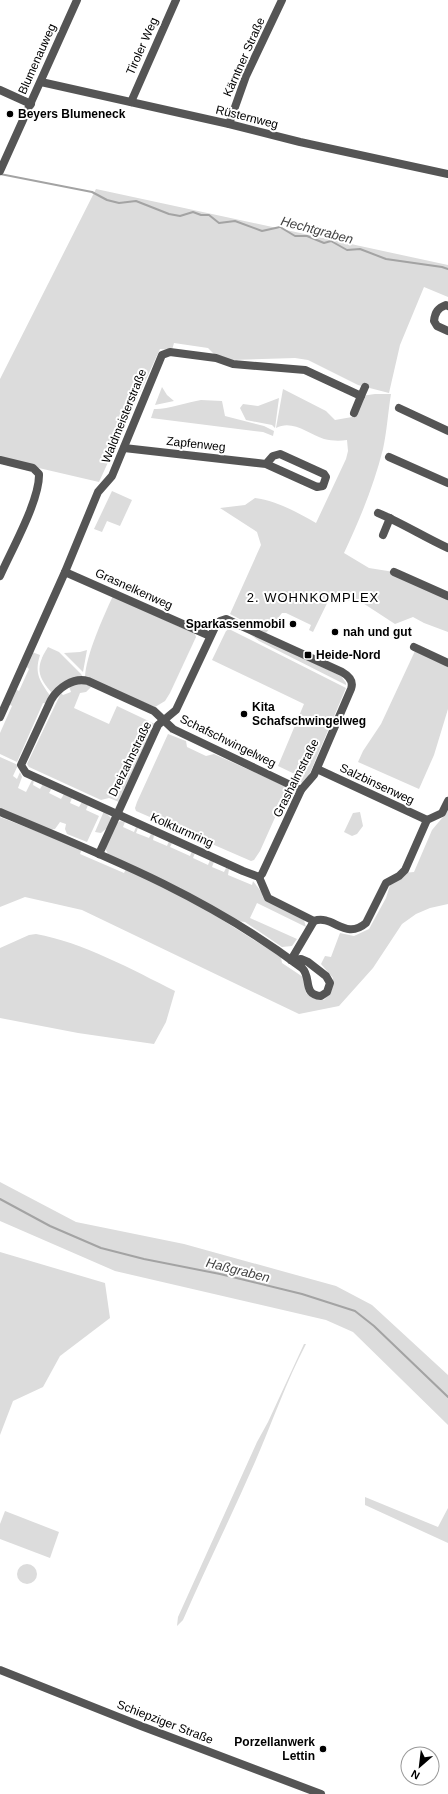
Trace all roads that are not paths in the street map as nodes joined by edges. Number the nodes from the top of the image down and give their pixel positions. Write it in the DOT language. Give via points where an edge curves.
graph roads {
  1 [pos="77,0"];
  2 [pos="176,0"];
  3 [pos="282,0"];
  4 [pos="41,82"];
  5 [pos="0,90"];
  6 [pos="131,102"];
  7 [pos="31,104"];
  8 [pos="229,124"];
  9 [pos="1,170"];
  10 [pos="448,174"];
  11 [pos="448,306"];
  12 [pos="446,328"];
  13 [pos="365,387"];
  14 [pos="361,396"];
  15 [pos="399,408"];
  16 [pos="354,413"];
  17 [pos="448,431"];
  18 [pos="124,448"];
  19 [pos="389,457"];
  20 [pos="0,460"];
  21 [pos="266,464"];
  22 [pos="448,484"];
  23 [pos="378,513"];
  24 [pos="390,518"];
  25 [pos="383,535"];
  26 [pos="448,548"];
  27 [pos="65,572"];
  28 [pos="394,572"];
  29 [pos="0,576"];
  30 [pos="448,596"];
  31 [pos="210,636"];
  32 [pos="414,648"];
  33 [pos="448,663"];
  34 [pos="0,717"];
  35 [pos="163,720"];
  36 [pos="317,769"];
  37 [pos="26,773"];
  38 [pos="301,790"];
  39 [pos="448,801"];
  40 [pos="0,812"];
  41 [pos="117,814"];
  42 [pos="427,820"];
  43 [pos="99,854"];
  44 [pos="259,877"];
  45 [pos="314,921"];
  46 [pos="291,960"];
  47 [pos="0,1670"];
  48 [pos="321,1794"];
  1 -- 4 [label="street, Blumenauweg"];
  2 -- 6 [label="street, Tiroler Weg"];
  3 -- 8 [label="street, Kärntner Straße" via="246,76"];
  4 -- 6 [label="street, Rüsternweg"];
  4 -- 7 [label="street, Blumenauweg"];
  5 -- 7 [label="street"];
  6 -- 8 [label="street, Rüsternweg"];
  7 -- 9 [label="street, Blumenauweg"];
  8 -- 10 [label="street, Rüsternweg"];
  11 -- 12 [label="street" via="440,308 434,315 437,326"];
  13 -- 14 [label="street"];
  14 -- 16 [label="street"];
  14 -- 18 [label="street, Waldmeisterstraße" via="305,370 233,364 212,357 165,353 158,363"];
  15 -- 17 [label="street"];
  18 -- 21 [label="street, Zapfenweg"];
  18 -- 27 [label="street, Waldmeisterstraße" via="112,476 98,492"];
  19 -- 22 [label="street"];
  20 -- 29 [label="street" via="33,468 39,474 37,492"];
  21 -- 21 [label="street, Zapfenweg" via="317,487 323,486 326,481 324,474 280,454"];
  23 -- 24 [label="street"];
  24 -- 25 [label="street"];
  24 -- 26 [label="street"];
  27 -- 31 [label="street, Grasnelkenweg"];
  27 -- 34 [label="street, Waldmeisterstraße"];
  28 -- 30 [label="street"];
  31 -- 35 [label="street, Dreizahnstraße" via="176,710 173,715"];
  31 -- 36 [label="street, Grashalmstraße" via="218,623 228,620 342,672 351,681 351,689"];
  32 -- 33 [label="street"];
  35 -- 37 [label="street, Schafschwingelweg" via="154,711 88,681 72,682 57,690 51,700 21,765"];
  35 -- 38 [label="street, Schafschwingelweg" via="173,729"];
  35 -- 41 [label="street, Dreizahnstraße" via="158,725"];
  36 -- 38 [label="street, Grashalmstraße"];
  36 -- 42 [label="street, Salzbinsenweg"];
  37 -- 41 [label="street, Kolkturmring"];
  38 -- 44 [label="street, Grashalmstraße"];
  39 -- 42 [label="street" via="442,813"];
  40 -- 43 [label="street"];
  41 -- 43 [label="street, Dreizahnstraße"];
  41 -- 44 [label="street, Kolkturmring"];
  42 -- 45 [label="street" via="405,870 386,883 361,928 349,930 323,919"];
  43 -- 46 [label="street" via="188,895 254,933"];
  44 -- 45 [label="street" via="268,898"];
  45 -- 46 [label="street"];
  46 -- 46 [label="street" via="306,971 308,990 312,994 321,996 327,992 330,983 326,976 306,960"];
  47 -- 48 [label="street, Schiepziger Straße"];
}
